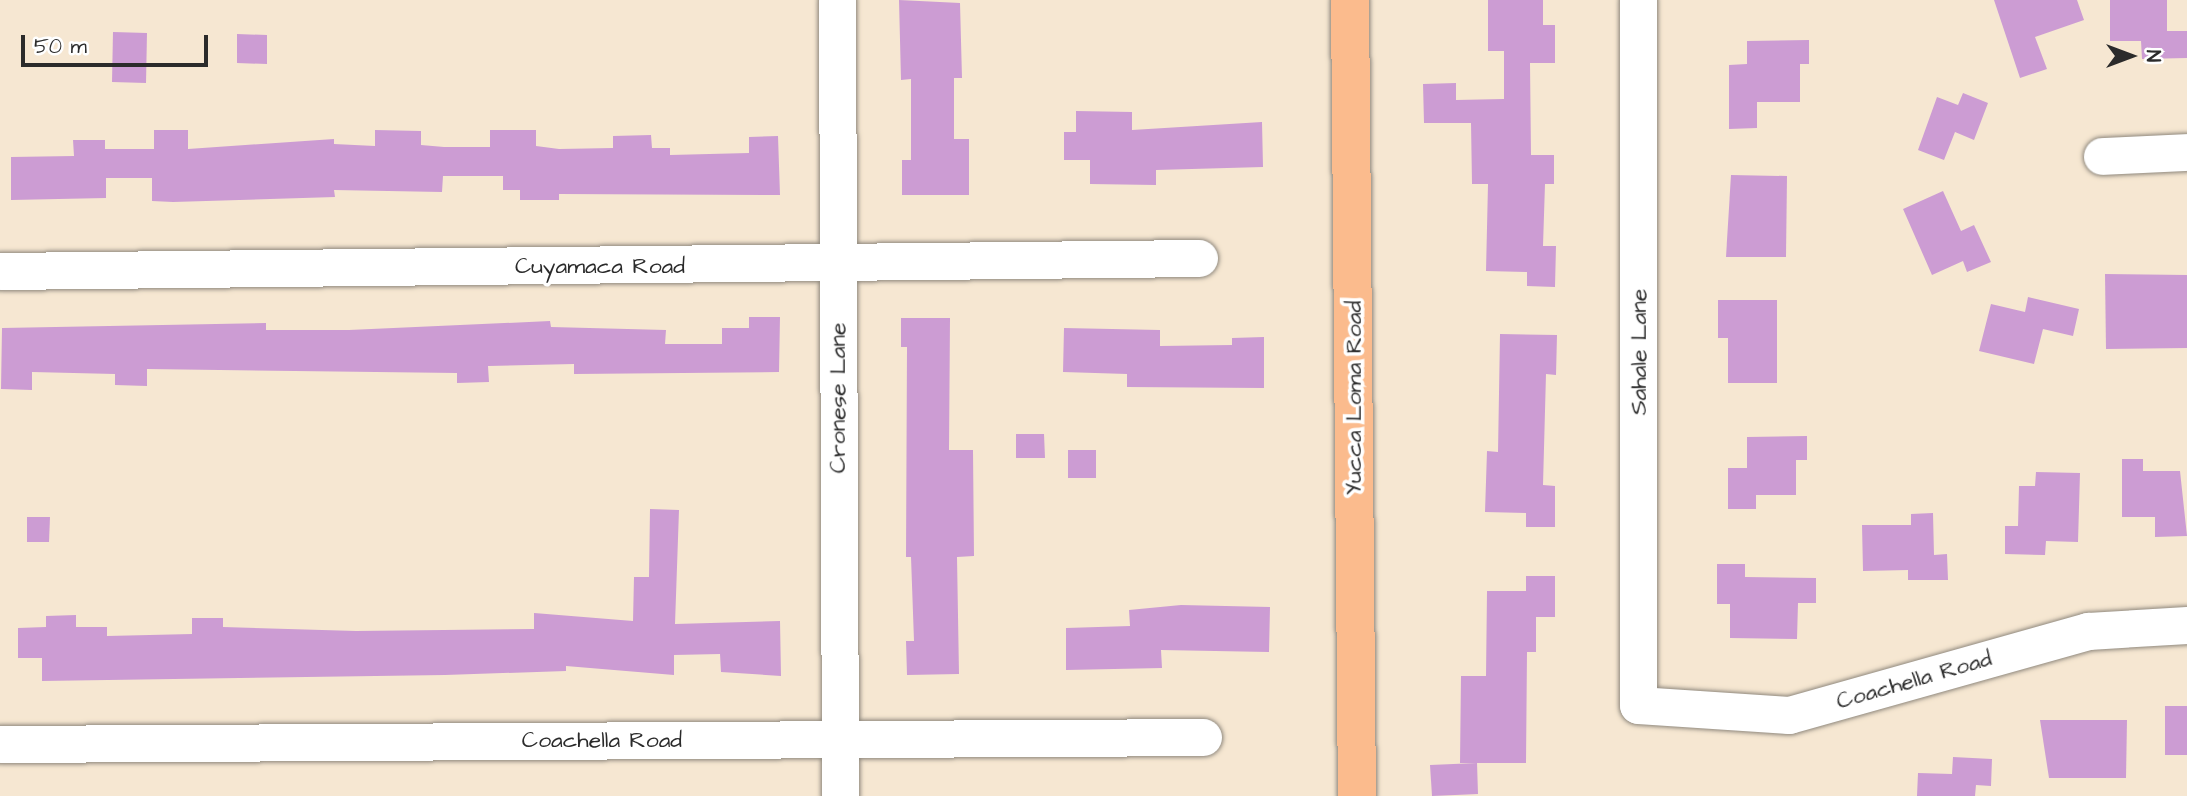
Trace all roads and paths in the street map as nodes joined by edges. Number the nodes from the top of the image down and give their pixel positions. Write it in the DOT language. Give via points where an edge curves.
graph roads {
  1 [pos="837,0"];
  2 [pos="1350,0"];
  3 [pos="1638,0"];
  4 [pos="2187,152"];
  5 [pos="2102,156"];
  6 [pos="1199,258"];
  7 [pos="837,264"];
  8 [pos="0,271"];
  9 [pos="2187,625"];
  10 [pos="1638,705"];
  11 [pos="1203,737"];
  12 [pos="839,739"];
  13 [pos="0,744"];
  14 [pos="840,796"];
  15 [pos="1357,796"];
  1 -- 7 [label="street, Cronese Lane"];
  2 -- 15 [label="main road, Yucca Loma Road"];
  3 -- 10 [label="street, Sahale Lane"];
  4 -- 5 [label="street"];
  6 -- 7 [label="street, Cuyamaca Road"];
  7 -- 8 [label="street, Cuyamaca Road"];
  7 -- 12 [label="street, Cronese Lane"];
  9 -- 10 [label="street, Coachella Road" via="2088,631 1789,715"];
  11 -- 12 [label="street, Coachella Road"];
  12 -- 13 [label="street, Coachella Road"];
  12 -- 14 [label="street, Cronese Lane"];
}
